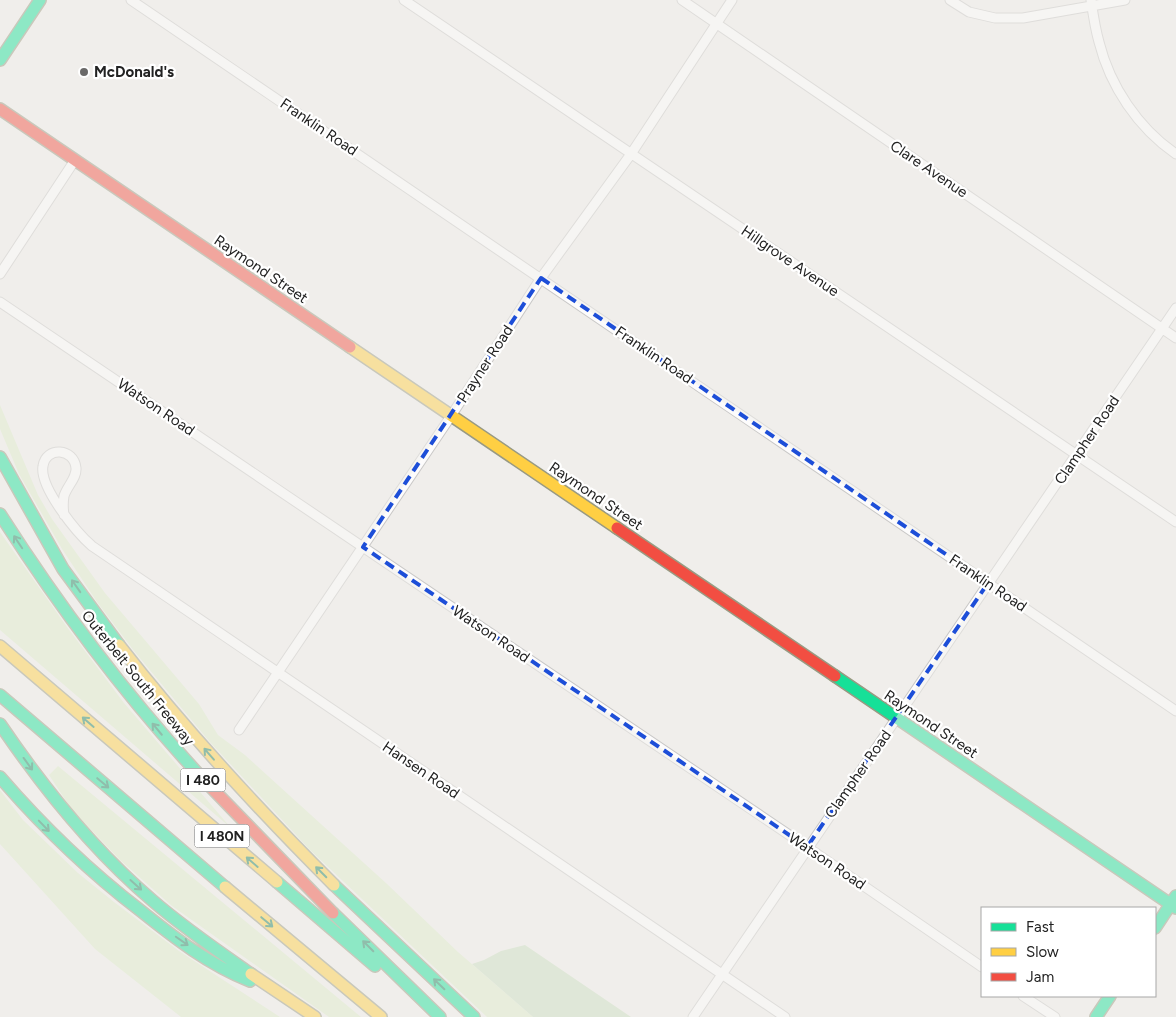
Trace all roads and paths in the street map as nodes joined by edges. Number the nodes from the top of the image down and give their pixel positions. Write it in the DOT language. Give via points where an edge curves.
graph roads {
  1 [pos="40,0"];
  2 [pos="131,0"];
  3 [pos="404,0"];
  4 [pos="682,0"];
  5 [pos="732,0"];
  6 [pos="950,0"];
  7 [pos="1125,0"];
  8 [pos="1091,3"];
  9 [pos="716,23"];
  10 [pos="0,60"];
  11 [pos="0,109"];
  12 [pos="631,154"];
  13 [pos="1176,154"];
  14 [pos="75,160"];
  15 [pos="0,274"];
  16 [pos="541,278"];
  17 [pos="0,302"];
  18 [pos="1176,308"];
  19 [pos="1162,329"];
  20 [pos="1176,338"];
  21 [pos="451,416"];
  22 [pos="1077,455"];
  23 [pos="0,457"];
  24 [pos="0,514"];
  25 [pos="64,515"];
  26 [pos="1176,522"];
  27 [pos="363,547"];
  28 [pos="988,583"];
  29 [pos="4,650"];
  30 [pos="278,673"];
  31 [pos="0,695"];
  32 [pos="1176,711"];
  33 [pos="897,718"];
  34 [pos="0,724"];
  35 [pos="239,730"];
  36 [pos="0,777"];
  37 [pos="807,847"];
  38 [pos="1174,903"];
  39 [pos="1156,927"];
  40 [pos="981,966"];
  41 [pos="722,974"];
  42 [pos="1025,997"];
  43 [pos="1109,997"];
  44 [pos="295,1003"];
  45 [pos="315,1017"];
  46 [pos="381,1017"];
  47 [pos="438,1017"];
  48 [pos="474,1017"];
  49 [pos="693,1017"];
  50 [pos="785,1017"];
  51 [pos="1054,1017"];
  52 [pos="1096,1017"];
  1 -- 10 [label="main road"];
  2 -- 16 [label="street, Franklin Road"];
  3 -- 12 [label="street, Hillgrove Avenue"];
  4 -- 9 [label="street, Clare Avenue"];
  5 -- 9 [label="street, Prayner Road"];
  6 -- 8 [label="street" via="970,12 995,18 1023,18"];
  7 -- 8 [label="street"];
  8 -- 13 [label="street" via="1099,44 1116,87 1140,121"];
  9 -- 12 [label="street, Prayner Road"];
  9 -- 19 [label="street, Clare Avenue"];
  11 -- 14 [label="main road, Raymond Street"];
  12 -- 16 [label="street, Prayner Road"];
  12 -- 22 [label="street, Hillgrove Avenue"];
  14 -- 15 [label="street"];
  14 -- 21 [label="main road, Raymond Street"];
  16 -- 21 [label="street, Prayner Road"];
  16 -- 28 [label="street, Franklin Road"];
  17 -- 27 [label="street, Watson Road"];
  18 -- 19 [label="street, Clampher Road"];
  19 -- 20 [label="street, Clare Avenue"];
  19 -- 22 [label="street, Clampher Road"];
  21 -- 27 [label="street, Prayner Road"];
  21 -- 33 [label="main road, Raymond Street"];
  22 -- 26 [label="street, Hillgrove Avenue"];
  22 -- 28 [label="street, Clampher Road"];
  48 -- 23 [label="main road, one-way" via="270,821 149,684 56,558"];
  47 -- 24 [label="main road, Outerbelt South Freeway / I 480, one-way" via="258,838 173,747 77,628"];
  25 -- 25 [label="street, Hansen Road" via="44,479 42,468 44,460 57,451 71,456 77,470 65,494"];
  25 -- 30 [label="street, Hansen Road" via="92,546"];
  27 -- 30 [label="street, Prayner Road"];
  27 -- 37 [label="street, Watson Road"];
  28 -- 32 [label="street, Franklin Road"];
  28 -- 33 [label="street, Clampher Road"];
  47 -- 29 [label="main road, Outerbelt South Freeway / I 480N, one-way"];
  30 -- 35 [label="street, Prayner Road"];
  30 -- 41 [label="street, Hansen Road"];
  31 -- 46 [label="main road, I 480N, one-way"];
  33 -- 37 [label="street, Clampher Road"];
  33 -- 38 [label="main road, Raymond Street"];
  34 -- 44 [label="main road, one-way" via="62,808 132,882 182,923"];
  36 -- 44 [label="main road, one-way" via="65,848 164,929 216,965"];
  37 -- 40 [label="street, Watson Road"];
  37 -- 41 [label="street, Clampher Road"];
  38 -- 39 [label="main road"];
  41 -- 49 [label="street, Clampher Road"];
  41 -- 50 [label="street, Hansen Road"];
  42 -- 51 [label="street"];
  43 -- 52 [label="main road"];
  44 -- 45 [label="main road"];
}
